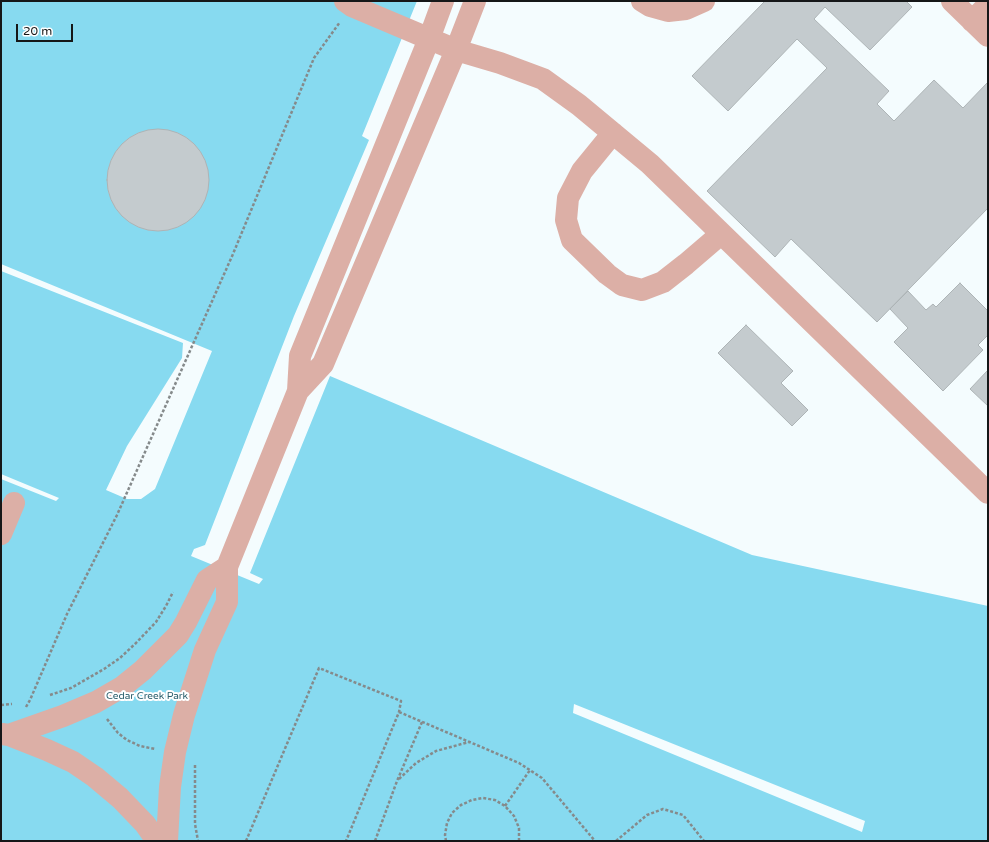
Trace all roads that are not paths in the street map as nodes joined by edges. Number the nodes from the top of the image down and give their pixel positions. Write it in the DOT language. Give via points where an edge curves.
graph roads {
  1 [pos="443,1"];
  2 [pos="474,1"];
  3 [pos="642,1"];
  4 [pos="704,1"];
  5 [pos="952,1"];
  6 [pos="348,3"];
  7 [pos="988,5"];
  8 [pos="972,21"];
  9 [pos="988,36"];
  10 [pos="429,39"];
  11 [pos="456,50"];
  12 [pos="613,133"];
  13 [pos="721,234"];
  14 [pos="298,391"];
  15 [pos="988,493"];
  16 [pos="14,503"];
  17 [pos="1,534"];
  18 [pos="228,567"];
  19 [pos="178,635"];
  20 [pos="206,650"];
  21 [pos="5,734"];
  22 [pos="157,841"];
  23 [pos="167,841"];
  1 -- 10 [label="street"];
  2 -- 11 [label="street"];
  3 -- 4 [label="street" via="668,11 686,9"];
  5 -- 8 [label="street"];
  6 -- 10 [label="street"];
  7 -- 8 [label="street"];
  8 -- 9 [label="street"];
  10 -- 11 [label="street"];
  10 -- 14 [label="street" via="300,356"];
  11 -- 12 [label="street" via="543,79"];
  11 -- 14 [label="street" via="323,364"];
  12 -- 13 [label="street" via="650,164"];
  12 -- 13 [label="street" via="582,171 568,198 566,220 572,240 607,274 622,285 642,290 663,282"];
  13 -- 15 [label="street"];
  14 -- 18 [label="street"];
  16 -- 17 [label="street"];
  18 -- 19 [label="street" via="207,580"];
  18 -- 20 [label="street" via="228,602"];
  19 -- 20 [label="street"];
  19 -- 21 [label="street" via="143,670 122,687 96,702 63,716"];
  20 -- 23 [label="street" via="184,715 175,752"];
  21 -- 22 [label="street" via="73,762 95,777 120,798"];
}
